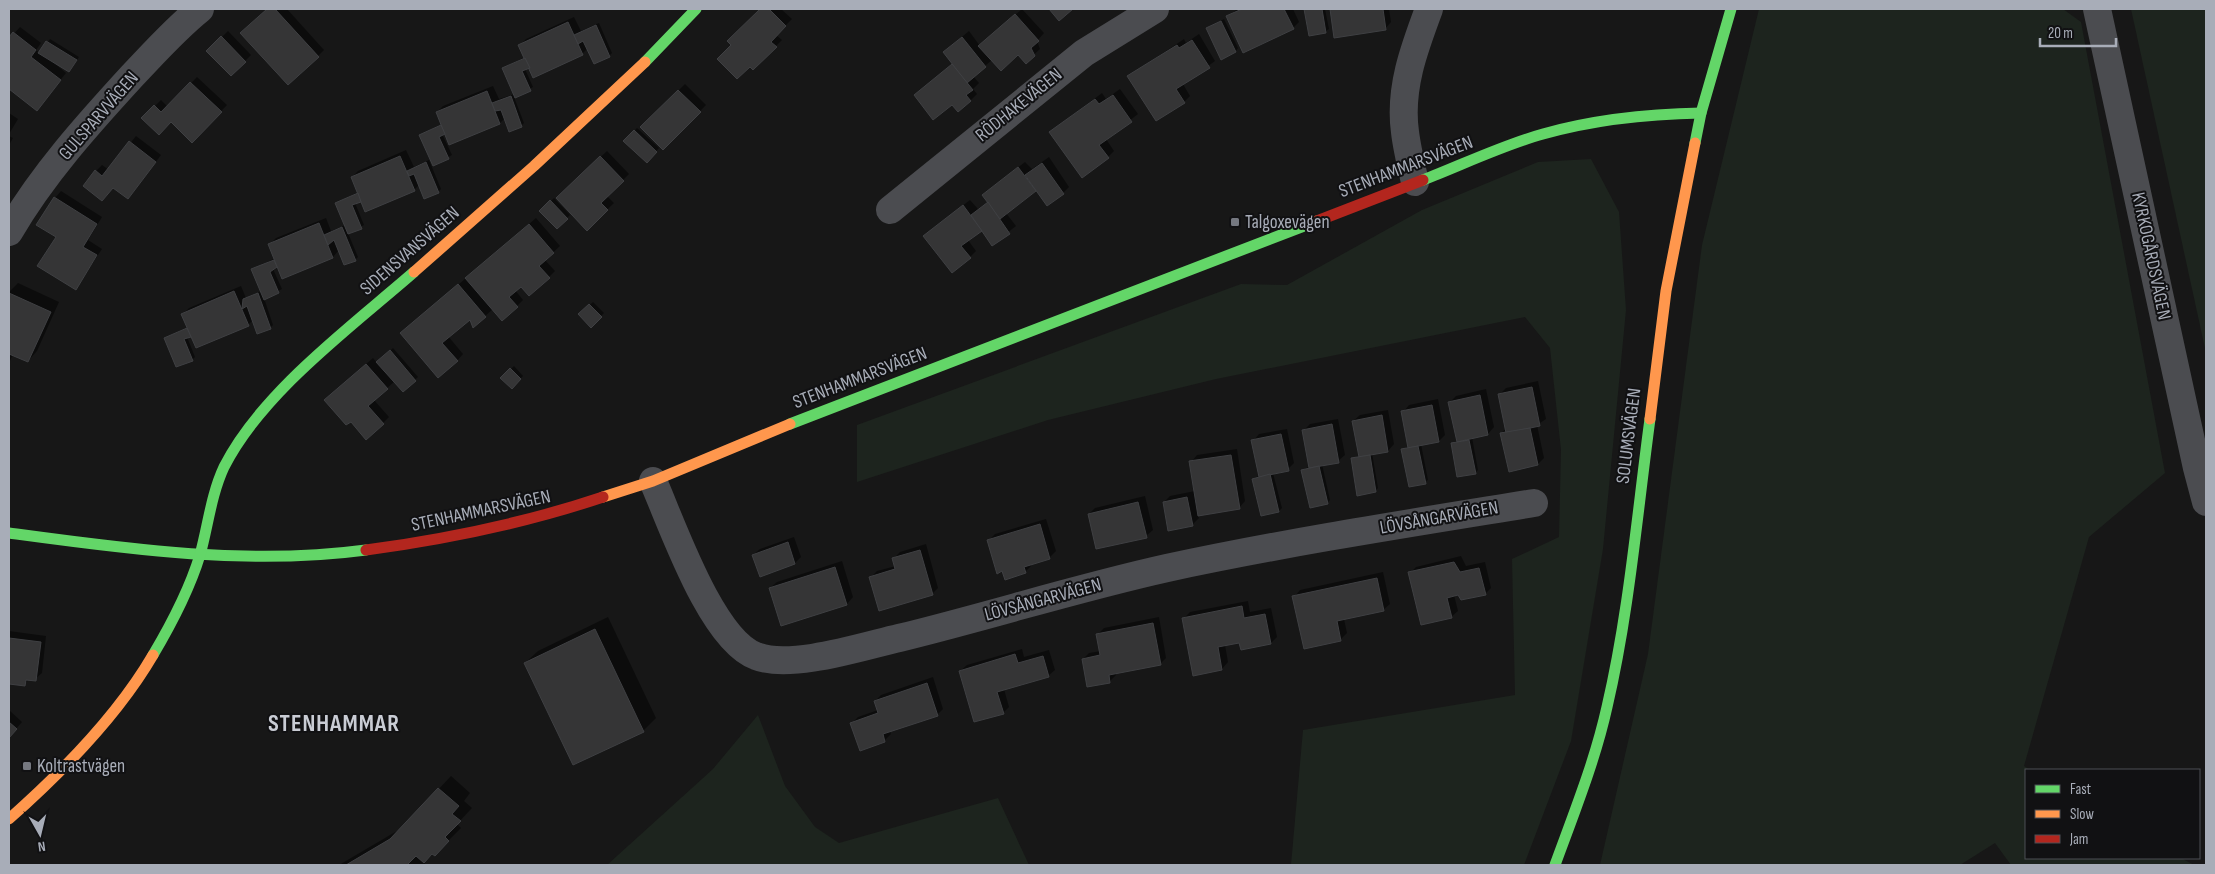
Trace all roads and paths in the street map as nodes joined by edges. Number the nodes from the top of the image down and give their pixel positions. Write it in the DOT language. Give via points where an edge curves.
graph roads {
  1 [pos="696,9"];
  2 [pos="1154,9"];
  3 [pos="1429,9"];
  4 [pos="1731,9"];
  5 [pos="2097,9"];
  6 [pos="185,14"];
  7 [pos="1702,113"];
  8 [pos="1414,182"];
  9 [pos="890,210"];
  10 [pos="9,232"];
  11 [pos="653,481"];
  12 [pos="2206,502"];
  13 [pos="1534,503"];
  14 [pos="9,533"];
  15 [pos="200,555"];
  16 [pos="9,819"];
  17 [pos="1555,865"];
  1 -- 15 [label="street, SIDENSVANSVÄGEN" via="661,47 534,166 285,386 250,426 224,468 209,512"];
  2 -- 9 [label="street, RÖDHAKEVÄGEN" via="1084,53"];
  3 -- 8 [label="street" via="1407,74 1404,96 1405,132"];
  4 -- 7 [label="street, SOLUMSVÄGEN"];
  5 -- 12 [label="street, KYRKOGÅRDSVÄGEN"];
  6 -- 10 [label="street, GULSPARVVÄGEN" via="95,116 21,211"];
  7 -- 8 [label="street, STENHAMMARSVÄGEN" via="1647,114 1601,120 1542,134"];
  7 -- 17 [label="street, SOLUMSVÄGEN" via="1666,291 1622,633 1607,708"];
  8 -- 11 [label="street, STENHAMMARSVÄGEN"];
  11 -- 13 [label="street, LÖVSÅNGARVÄGEN" via="695,579 720,622 737,643 756,656 777,660 827,655 1061,594 1260,548"];
  11 -- 15 [label="street, STENHAMMARSVÄGEN" via="546,516 428,542 278,557"];
  14 -- 15 [label="street, STENHAMMARSVÄGEN"];
  15 -- 16 [label="street" via="180,609 144,670 74,755"];
}
